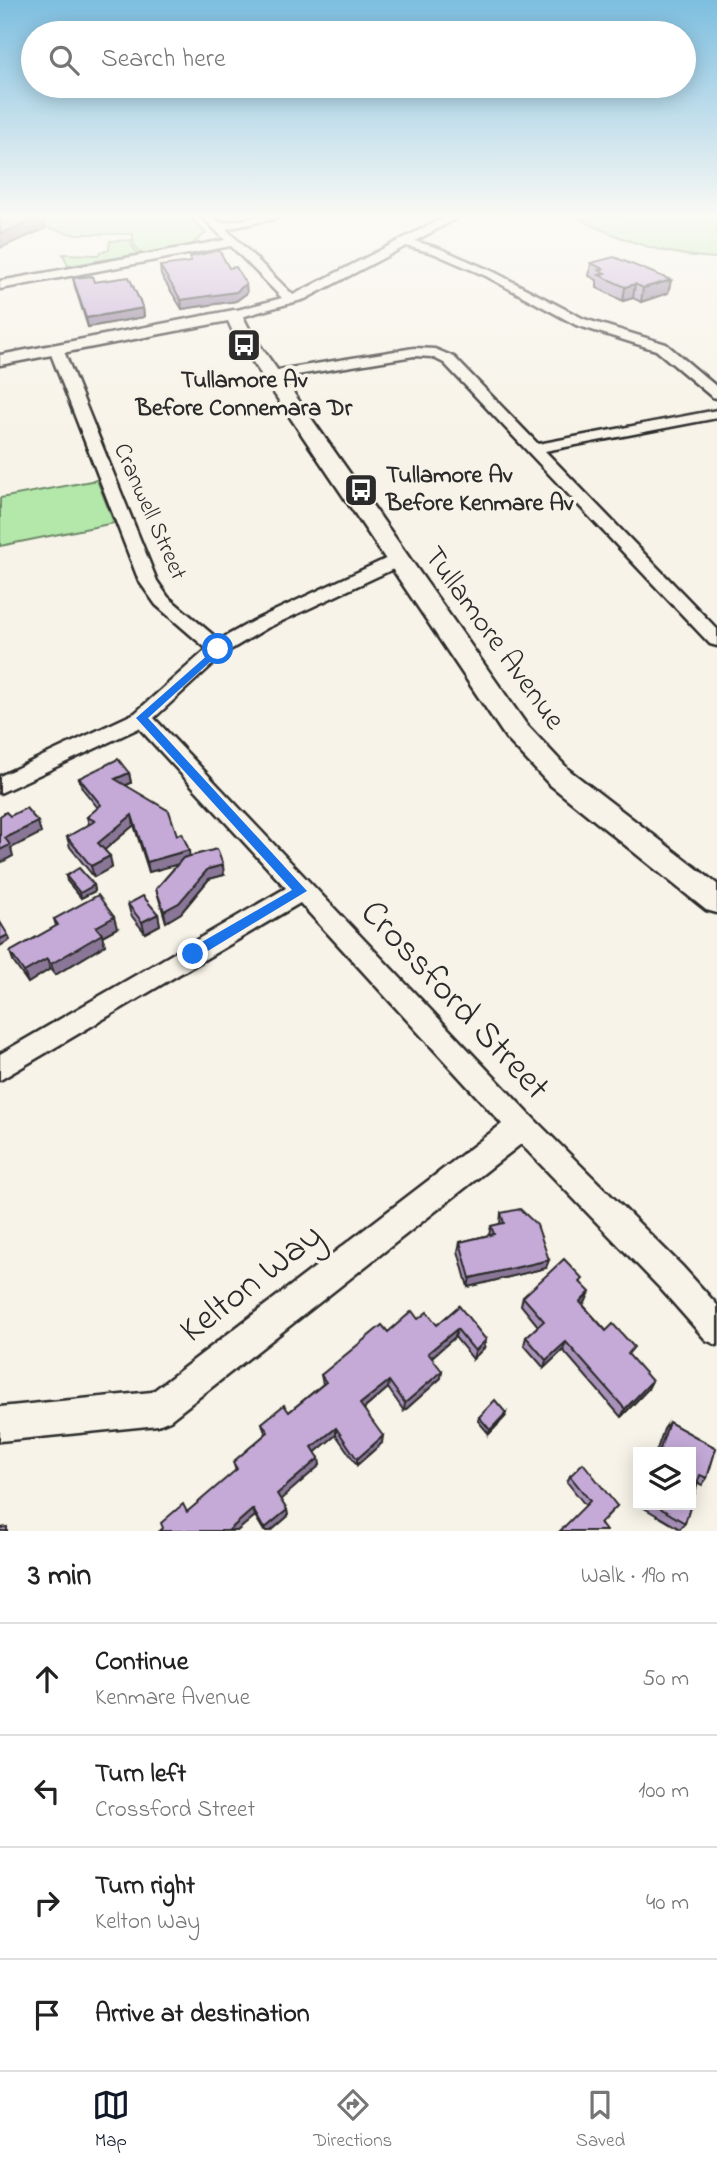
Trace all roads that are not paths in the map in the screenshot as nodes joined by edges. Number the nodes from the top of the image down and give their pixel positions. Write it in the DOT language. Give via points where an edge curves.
graph roads {
  1 [pos="283,288"];
  2 [pos="315,288"];
  3 [pos="517,288"];
  4 [pos="296,298"];
  5 [pos="233,322"];
  6 [pos="50,351"];
  7 [pos="0,360"];
  8 [pos="272,375"];
  9 [pos="717,394"];
  10 [pos="717,414"];
  11 [pos="534,449"];
  12 [pos="398,560"];
  13 [pos="717,640"];
  14 [pos="218,649"];
  15 [pos="142,718"];
  16 [pos="0,785"];
  17 [pos="300,891"];
  18 [pos="717,901"];
  19 [pos="0,1068"];
  20 [pos="522,1126"];
  21 [pos="717,1329"];
  22 [pos="0,1424"];
  1 -- 4 [label="street"];
  2 -- 4 [label="street"];
  3 -- 9 [label="street" via="580,322 661,347"];
  4 -- 5 [label="street"];
  5 -- 6 [label="street"];
  5 -- 8 [label="street, Tullamore Avenue"];
  6 -- 7 [label="street"];
  6 -- 14 [label="street, Cranwell Street" via="65,374 148,581 162,601"];
  8 -- 11 [label="street" via="414,352 435,353 449,360"];
  8 -- 12 [label="street, Tullamore Avenue"];
  10 -- 11 [label="street"];
  11 -- 13 [label="street"];
  12 -- 14 [label="street"];
  12 -- 18 [label="street, Tullamore Avenue" via="500,710 537,755"];
  14 -- 15 [label="street"];
  15 -- 16 [label="street"];
  15 -- 17 [label="street, Crossford Street"];
  17 -- 19 [label="street"];
  17 -- 20 [label="street, Crossford Street"];
  20 -- 21 [label="street, Crossford Street"];
  20 -- 22 [label="street, Kelton Way" via="158,1408"];
}
